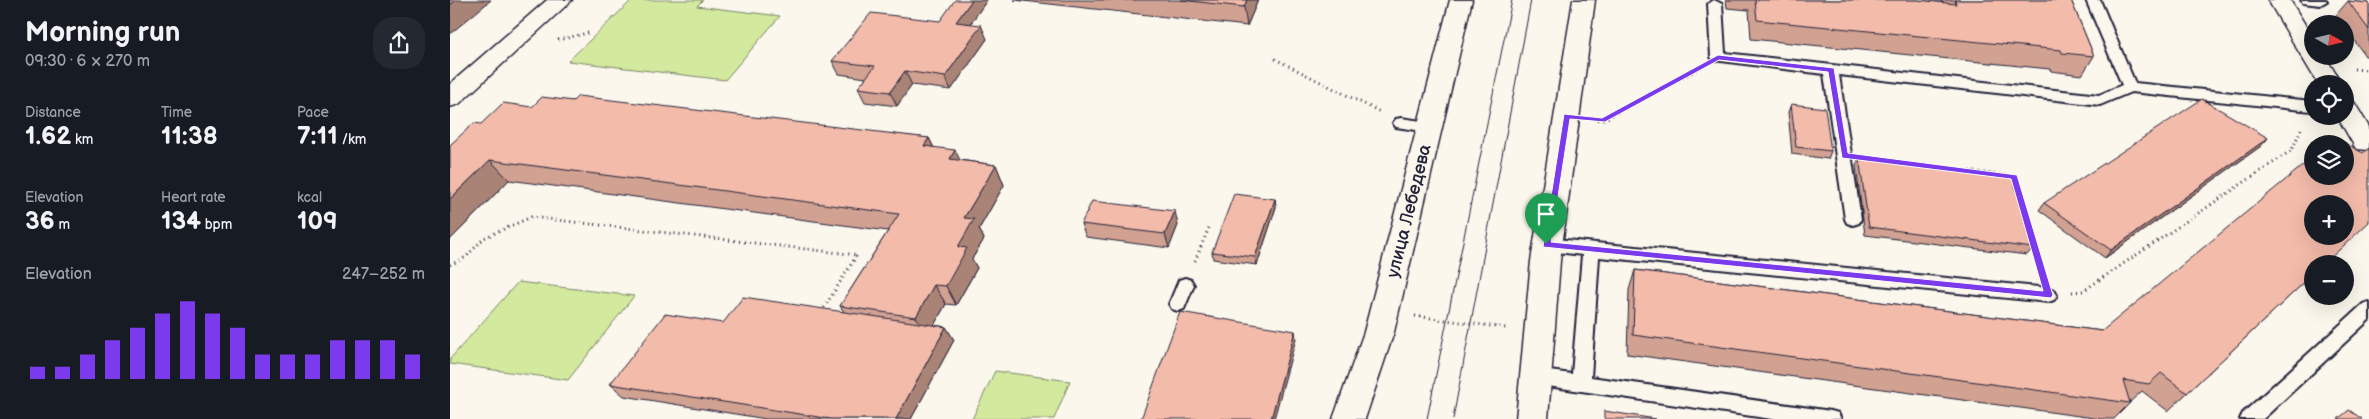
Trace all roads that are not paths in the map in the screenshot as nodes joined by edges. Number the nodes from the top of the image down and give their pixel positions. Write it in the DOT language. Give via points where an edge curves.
graph roads {
  1 [pos="561,0"];
  2 [pos="1461,0"];
  3 [pos="1584,0"];
  4 [pos="2093,0"];
  5 [pos="2279,0"];
  6 [pos="1716,4"];
  7 [pos="2304,41"];
  8 [pos="1832,70"];
  9 [pos="2130,87"];
  10 [pos="450,98"];
  11 [pos="2304,105"];
  12 [pos="2354,122"];
  13 [pos="1401,123"];
  14 [pos="1430,127"];
  15 [pos="2367,142"];
  16 [pos="1853,219"];
  17 [pos="1546,244"];
  18 [pos="1591,249"];
  19 [pos="1185,285"];
  20 [pos="2048,295"];
  21 [pos="1178,304"];
  22 [pos="2369,308"];
  23 [pos="1534,377"];
  24 [pos="1581,384"];
  25 [pos="1349,419"];
  26 [pos="1532,419"];
  27 [pos="1831,419"];
  28 [pos="2250,419"];
  1 -- 10 [label="street"];
  2 -- 14 [label="street, улица Лебедева"];
  3 -- 17 [label="street"];
  4 -- 9 [label="lane"];
  5 -- 7 [label="street"];
  6 -- 8 [label="lane" via="1718,57"];
  8 -- 9 [label="lane" via="2100,100"];
  8 -- 16 [label="lane"];
  9 -- 11 [label="lane"];
  12 -- 15 [label="street"];
  13 -- 14 [label="lane"];
  14 -- 25 [label="street, улица Лебедева" via="1382,322"];
  17 -- 18 [label="lane"];
  17 -- 23 [label="street"];
  18 -- 20 [label="lane"];
  18 -- 24 [label="lane"];
  19 -- 21 [label="lane"];
  22 -- 28 [label="lane"];
  23 -- 24 [label="lane"];
  23 -- 26 [label="street"];
  24 -- 27 [label="lane"];
}
